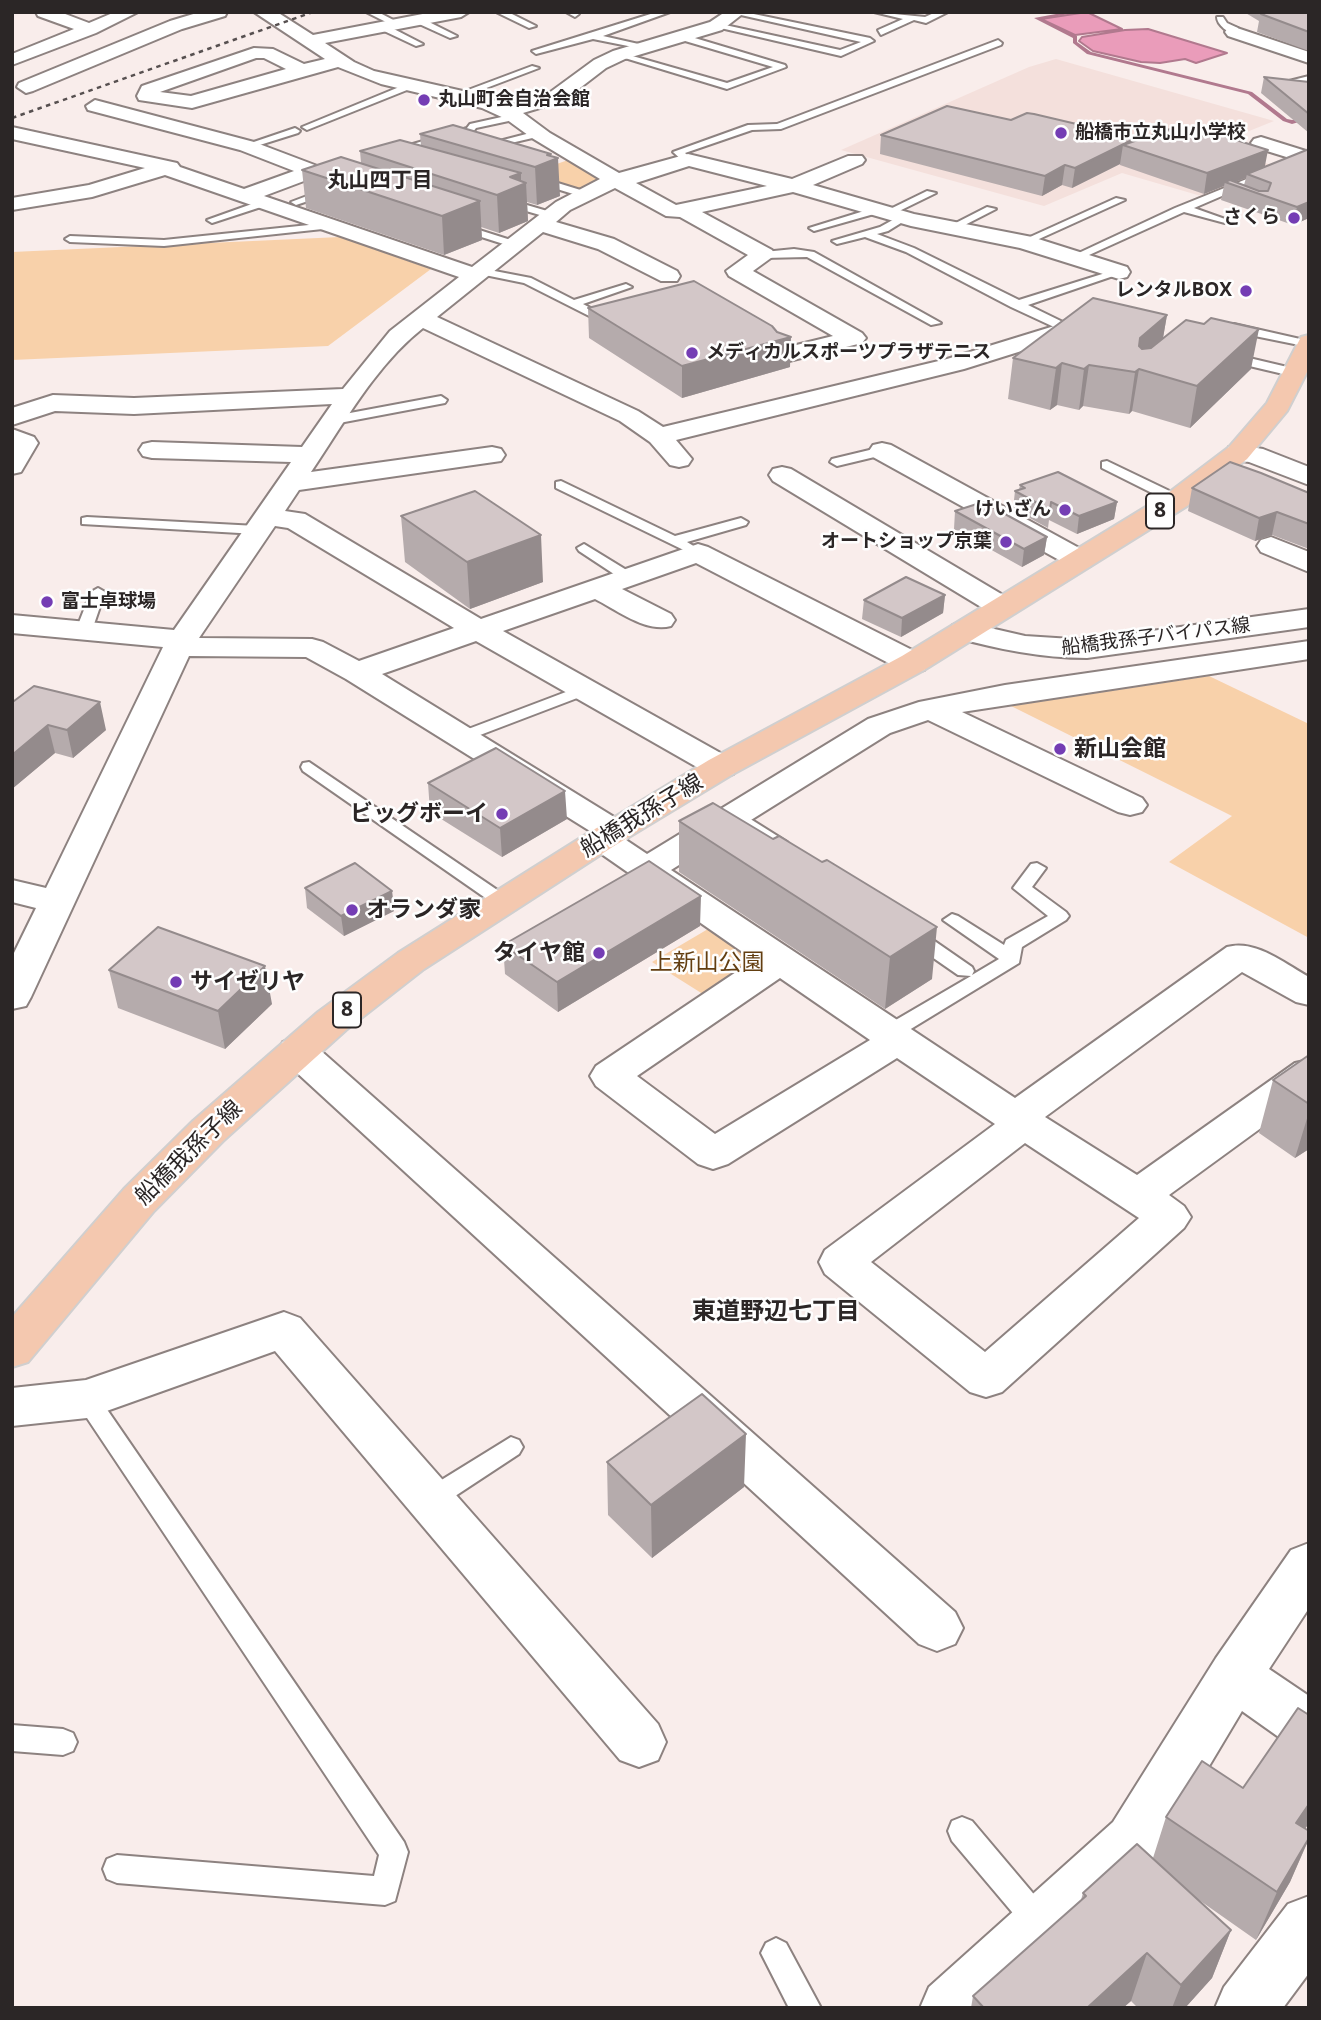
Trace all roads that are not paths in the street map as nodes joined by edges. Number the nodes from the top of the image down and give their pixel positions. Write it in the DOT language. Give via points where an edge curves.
graph roads {
  1 [pos="44,12"];
  2 [pos="130,12"];
  3 [pos="219,12"];
  4 [pos="262,12"];
  5 [pos="370,12"];
  6 [pos="461,12"];
  7 [pos="500,12"];
  8 [pos="666,12"];
  9 [pos="878,12"];
  10 [pos="944,12"];
  11 [pos="736,13"];
  12 [pos="913,18"];
  13 [pos="1220,19"];
  14 [pos="421,21"];
  15 [pos="392,26"];
  16 [pos="532,26"];
  17 [pos="716,26"];
  18 [pos="90,29"];
  19 [pos="881,32"];
  20 [pos="1234,33"];
  21 [pos="453,36"];
  22 [pos="593,36"];
  23 [pos="678,36"];
  24 [pos="24,38"];
  25 [pos="312,40"];
  26 [pos="999,43"];
  27 [pos="419,44"];
  28 [pos="46,47"];
  29 [pos="640,47"];
  30 [pos="536,51"];
  31 [pos="619,55"];
  32 [pos="1309,58"];
  33 [pos="12,60"];
  34 [pos="343,61"];
  35 [pos="535,68"];
  36 [pos="302,70"];
  37 [pos="1309,79"];
  38 [pos="409,86"];
  39 [pos="26,87"];
  40 [pos="1309,89"];
  41 [pos="457,96"];
  42 [pos="95,106"];
  43 [pos="511,114"];
  44 [pos="307,127"];
  45 [pos="295,131"];
  46 [pos="12,134"];
  47 [pos="538,134"];
  48 [pos="1261,143"];
  49 [pos="247,146"];
  50 [pos="401,149"];
  51 [pos="468,151"];
  52 [pos="688,160"];
  53 [pos="855,160"];
  54 [pos="1305,160"];
  55 [pos="1285,168"];
  56 [pos="165,169"];
  57 [pos="520,174"];
  58 [pos="26,180"];
  59 [pos="614,180"];
  60 [pos="794,186"];
  61 [pos="343,188"];
  62 [pos="1226,191"];
  63 [pos="80,193"];
  64 [pos="931,193"];
  65 [pos="583,194"];
  66 [pos="1238,195"];
  67 [pos="497,199"];
  68 [pos="1120,200"];
  69 [pos="270,202"];
  70 [pos="12,204"];
  71 [pos="1184,208"];
  72 [pos="991,209"];
  73 [pos="683,210"];
  74 [pos="890,214"];
  75 [pos="212,220"];
  76 [pos="544,220"];
  77 [pos="1221,221"];
  78 [pos="448,223"];
  79 [pos="710,225"];
  80 [pos="328,226"];
  81 [pos="814,228"];
  82 [pos="951,228"];
  83 [pos="676,232"];
  84 [pos="866,234"];
  85 [pos="70,239"];
  86 [pos="837,241"];
  87 [pos="1024,242"];
  88 [pos="513,244"];
  89 [pos="764,255"];
  90 [pos="1074,258"];
  91 [pos="1119,272"];
  92 [pos="477,273"];
  93 [pos="669,276"];
  94 [pos="626,287"];
  95 [pos="572,304"];
  96 [pos="1015,305"];
  97 [pos="419,317"];
  98 [pos="612,323"];
  99 [pos="936,323"];
  100 [pos="1103,323"];
  101 [pos="1226,327"];
  102 [pos="1067,329"];
  103 [pos="1308,343"];
  104 [pos="1210,352"];
  105 [pos="785,355"];
  106 [pos="1296,373"];
  107 [pos="350,396"];
  108 [pos="441,400"];
  109 [pos="12,417"];
  110 [pos="334,421"];
  111 [pos="659,436"];
  112 [pos="12,437"];
  113 [pos="152,450"];
  114 [pos="882,451"];
  115 [pos="1238,453"];
  116 [pos="309,455"];
  117 [pos="492,455"];
  118 [pos="679,459"];
  119 [pos="837,462"];
  120 [pos="1107,465"];
  121 [pos="12,466"];
  122 [pos="782,475"];
  123 [pos="1309,477"];
  124 [pos="289,484"];
  125 [pos="561,485"];
  126 [pos="1177,500"];
  127 [pos="87,521"];
  128 [pos="741,522"];
  129 [pos="262,523"];
  130 [pos="1271,545"];
  131 [pos="686,547"];
  132 [pos="584,548"];
  133 [pos="1080,559"];
  134 [pos="1309,563"];
  135 [pos="628,577"];
  136 [pos="597,588"];
  137 [pos="99,592"];
  138 [pos="1002,607"];
  139 [pos="1309,618"];
  140 [pos="660,620"];
  141 [pos="12,624"];
  142 [pos="477,629"];
  143 [pos="83,630"];
  144 [pos="964,631"];
  145 [pos="180,643"];
  146 [pos="1306,652"];
  147 [pos="913,663"];
  148 [pos="357,672"];
  149 [pos="587,689"];
  150 [pos="929,709"];
  151 [pos="461,737"];
  152 [pos="309,766"];
  153 [pos="721,767"];
  154 [pos="1130,805"];
  155 [pos="736,815"];
  156 [pos="609,836"];
  157 [pos="793,854"];
  158 [pos="1037,868"];
  159 [pos="646,870"];
  160 [pos="12,891"];
  161 [pos="55,901"];
  162 [pos="503,902"];
  163 [pos="952,920"];
  164 [pos="896,924"];
  165 [pos="1012,959"];
  166 [pos="779,960"];
  167 [pos="965,971"];
  168 [pos="1309,993"];
  169 [pos="12,997"];
  170 [pos="893,1036"];
  171 [pos="297,1051"];
  172 [pos="1309,1073"];
  173 [pos="1021,1120"];
  174 [pos="1138,1196"];
  175 [pos="12,1349"];
  176 [pos="87,1399"];
  177 [pos="12,1407"];
  178 [pos="511,1447"];
  179 [pos="431,1499"];
  180 [pos="1309,1565"];
  181 [pos="937,1628"];
  182 [pos="1235,1675"];
  183 [pos="1309,1727"];
  184 [pos="12,1738"];
  185 [pos="64,1742"];
  186 [pos="639,1742"];
  187 [pos="962,1831"];
  188 [pos="117,1869"];
  189 [pos="1041,1925"];
  190 [pos="1309,1925"];
  191 [pos="776,1953"];
  192 [pos="806,2008"];
  193 [pos="950,2008"];
  194 [pos="1245,2008"];
  1 -- 18 [label="street"];
  2 -- 18 [label="street"];
  3 -- 39 [label="street" via="176,24"];
  4 -- 25 [label="street"];
  5 -- 15 [label="lane"];
  6 -- 14 [label="street"];
  7 -- 16 [label="lane"];
  8 -- 22 [label="lane"];
  9 -- 12 [label="lane"];
  10 -- 12 [label="lane" via="926,20"];
  11 -- 17 [label="street"];
  11 -- 17 [label="lane" via="870,41 841,53"];
  12 -- 19 [label="lane"];
  13 -- 20 [label="lane" via="1236,30"];
  14 -- 15 [label="street"];
  14 -- 21 [label="lane"];
  15 -- 25 [label="street"];
  15 -- 27 [label="lane"];
  17 -- 23 [label="street"];
  18 -- 28 [label="street"];
  20 -- 32 [label="street"];
  22 -- 29 [label="lane"];
  22 -- 30 [label="lane"];
  23 -- 29 [label="street"];
  23 -- 31 [label="lane" via="782,67 727,86"];
  24 -- 28 [label="street"];
  25 -- 34 [label="street"];
  26 -- 52 [label="lane" via="778,127 751,127 678,152"];
  28 -- 33 [label="street"];
  29 -- 31 [label="street"];
  31 -- 43 [label="street" via="546,102"];
  34 -- 36 [label="street"];
  34 -- 38 [label="street"];
  35 -- 41 [label="lane"];
  36 -- 36 [label="street" via="192,102 146,96 149,90 254,53 267,53"];
  37 -- 40 [label="lane" via="1294,81"];
  38 -- 41 [label="street"];
  38 -- 44 [label="lane"];
  41 -- 43 [label="street"];
  42 -- 49 [label="street"];
  43 -- 47 [label="street"];
  43 -- 50 [label="lane"];
  45 -- 49 [label="lane"];
  46 -- 56 [label="street" via="138,159"];
  47 -- 51 [label="lane"];
  47 -- 59 [label="street"];
  48 -- 54 [label="street"];
  49 -- 56 [label="street"];
  49 -- 69 [label="street" via="313,171"];
  52 -- 59 [label="street"];
  52 -- 60 [label="street"];
  53 -- 60 [label="street"];
  55 -- 62 [label="lane"];
  56 -- 63 [label="street"];
  56 -- 69 [label="street"];
  57 -- 65 [label="lane"];
  58 -- 63 [label="street"];
  59 -- 65 [label="street"];
  59 -- 73 [label="street" via="673,212"];
  60 -- 73 [label="street"];
  60 -- 74 [label="street"];
  61 -- 69 [label="lane"];
  62 -- 66 [label="lane"];
  62 -- 71 [label="lane"];
  63 -- 70 [label="street"];
  64 -- 74 [label="lane"];
  65 -- 76 [label="street"];
  67 -- 76 [label="lane"];
  68 -- 87 [label="lane"];
  69 -- 75 [label="lane"];
  69 -- 80 [label="street"];
  71 -- 77 [label="lane"];
  71 -- 90 [label="lane"];
  72 -- 82 [label="lane"];
  73 -- 79 [label="street"];
  74 -- 81 [label="lane"];
  74 -- 82 [label="street"];
  74 -- 84 [label="lane" via="884,229"];
  76 -- 88 [label="street"];
  76 -- 93 [label="street"];
  78 -- 88 [label="lane"];
  79 -- 83 [label="street"];
  79 -- 89 [label="street"];
  80 -- 85 [label="lane" via="164,243"];
  80 -- 92 [label="street"];
  82 -- 87 [label="street"];
  84 -- 86 [label="lane"];
  84 -- 96 [label="lane" via="910,250"];
  87 -- 90 [label="street"];
  88 -- 92 [label="street"];
  89 -- 99 [label="lane" via="810,254"];
  89 -- 105 [label="street" via="737,271 854,338"];
  90 -- 91 [label="street"];
  91 -- 96 [label="lane"];
  92 -- 95 [label="lane" via="527,280"];
  92 -- 97 [label="street"];
  94 -- 95 [label="lane"];
  95 -- 98 [label="lane"];
  96 -- 102 [label="lane"];
  97 -- 107 [label="street" via="387,348"];
  97 -- 111 [label="street" via="629,416"];
  100 -- 102 [label="street"];
  101 -- 103 [label="lane"];
  102 -- 111 [label="street" via="955,364"];
  103 -- 106 [label="main road, 船橋我孫子線 / 8"];
  104 -- 106 [label="lane"];
  106 -- 115 [label="main road, 船橋我孫子線 / 8" via="1278,405"];
  107 -- 109 [label="street" via="134,406 54,403"];
  107 -- 110 [label="street"];
  108 -- 110 [label="lane"];
  110 -- 116 [label="street"];
  111 -- 118 [label="street"];
  112 -- 121 [label="street" via="25,443"];
  113 -- 116 [label="street"];
  114 -- 119 [label="lane"];
  114 -- 133 [label="street"];
  115 -- 123 [label="street"];
  115 -- 126 [label="main road, 船橋我孫子線 / 8"];
  116 -- 124 [label="street"];
  117 -- 124 [label="street"];
  120 -- 126 [label="lane"];
  122 -- 138 [label="street"];
  124 -- 129 [label="street"];
  125 -- 131 [label="lane"];
  126 -- 133 [label="main road, 船橋我孫子線 / 8"];
  127 -- 129 [label="lane"];
  128 -- 131 [label="lane"];
  129 -- 142 [label="street" via="295,520"];
  129 -- 145 [label="street"];
  130 -- 134 [label="street"];
  131 -- 135 [label="street"];
  131 -- 147 [label="street"];
  132 -- 135 [label="lane"];
  133 -- 138 [label="main road, 船橋我孫子線 / 8"];
  135 -- 136 [label="street"];
  136 -- 140 [label="street"];
  136 -- 142 [label="street"];
  137 -- 143 [label="lane"];
  138 -- 144 [label="main road, 船橋我孫子線 / 8"];
  139 -- 144 [label="street, 船橋我孫子バイパス線" via="1051,650"];
  141 -- 143 [label="street"];
  142 -- 148 [label="street"];
  142 -- 149 [label="street"];
  143 -- 145 [label="street"];
  144 -- 147 [label="main road, 船橋我孫子線 / 8"];
  145 -- 148 [label="street" via="312,648"];
  145 -- 161 [label="street"];
  146 -- 150 [label="street"];
  147 -- 153 [label="main road, 船橋我孫子線 / 8"];
  148 -- 151 [label="street"];
  149 -- 151 [label="lane"];
  149 -- 153 [label="street"];
  150 -- 154 [label="street"];
  150 -- 155 [label="street" via="879,726"];
  151 -- 156 [label="street"];
  152 -- 162 [label="lane"];
  153 -- 156 [label="main road, 船橋我孫子線 / 8"];
  155 -- 157 [label="lane"];
  155 -- 159 [label="street"];
  156 -- 159 [label="street"];
  156 -- 162 [label="main road, 船橋我孫子線 / 8"];
  158 -- 165 [label="lane" via="1022,888 1060,916 1013,944"];
  159 -- 166 [label="street"];
  160 -- 161 [label="street"];
  161 -- 169 [label="street"];
  162 -- 171 [label="main road, 船橋我孫子線 / 8" via="411,961"];
  163 -- 165 [label="lane"];
  164 -- 167 [label="lane"];
  165 -- 170 [label="lane"];
  166 -- 170 [label="street"];
  166 -- 170 [label="street" via="610,1076 713,1154"];
  168 -- 173 [label="street" via="1240,955 1030,1107"];
  170 -- 173 [label="street"];
  171 -- 175 [label="main road, 船橋我孫子線 / 8" via="139,1200"];
  171 -- 181 [label="street"];
  172 -- 174 [label="street"];
  173 -- 174 [label="street"];
  173 -- 174 [label="street" via="1010,1134 841,1262 986,1378 1169,1217"];
  176 -- 177 [label="street"];
  176 -- 179 [label="street" via="284,1330"];
  176 -- 188 [label="lane" via="394,1852 385,1891"];
  178 -- 179 [label="lane"];
  179 -- 186 [label="street"];
  180 -- 182 [label="street"];
  182 -- 183 [label="street"];
  182 -- 189 [label="street" via="1133,1842"];
  184 -- 185 [label="lane"];
  187 -- 189 [label="lane"];
  189 -- 193 [label="street"];
  190 -- 194 [label="street"];
  191 -- 192 [label="lane"];
}
